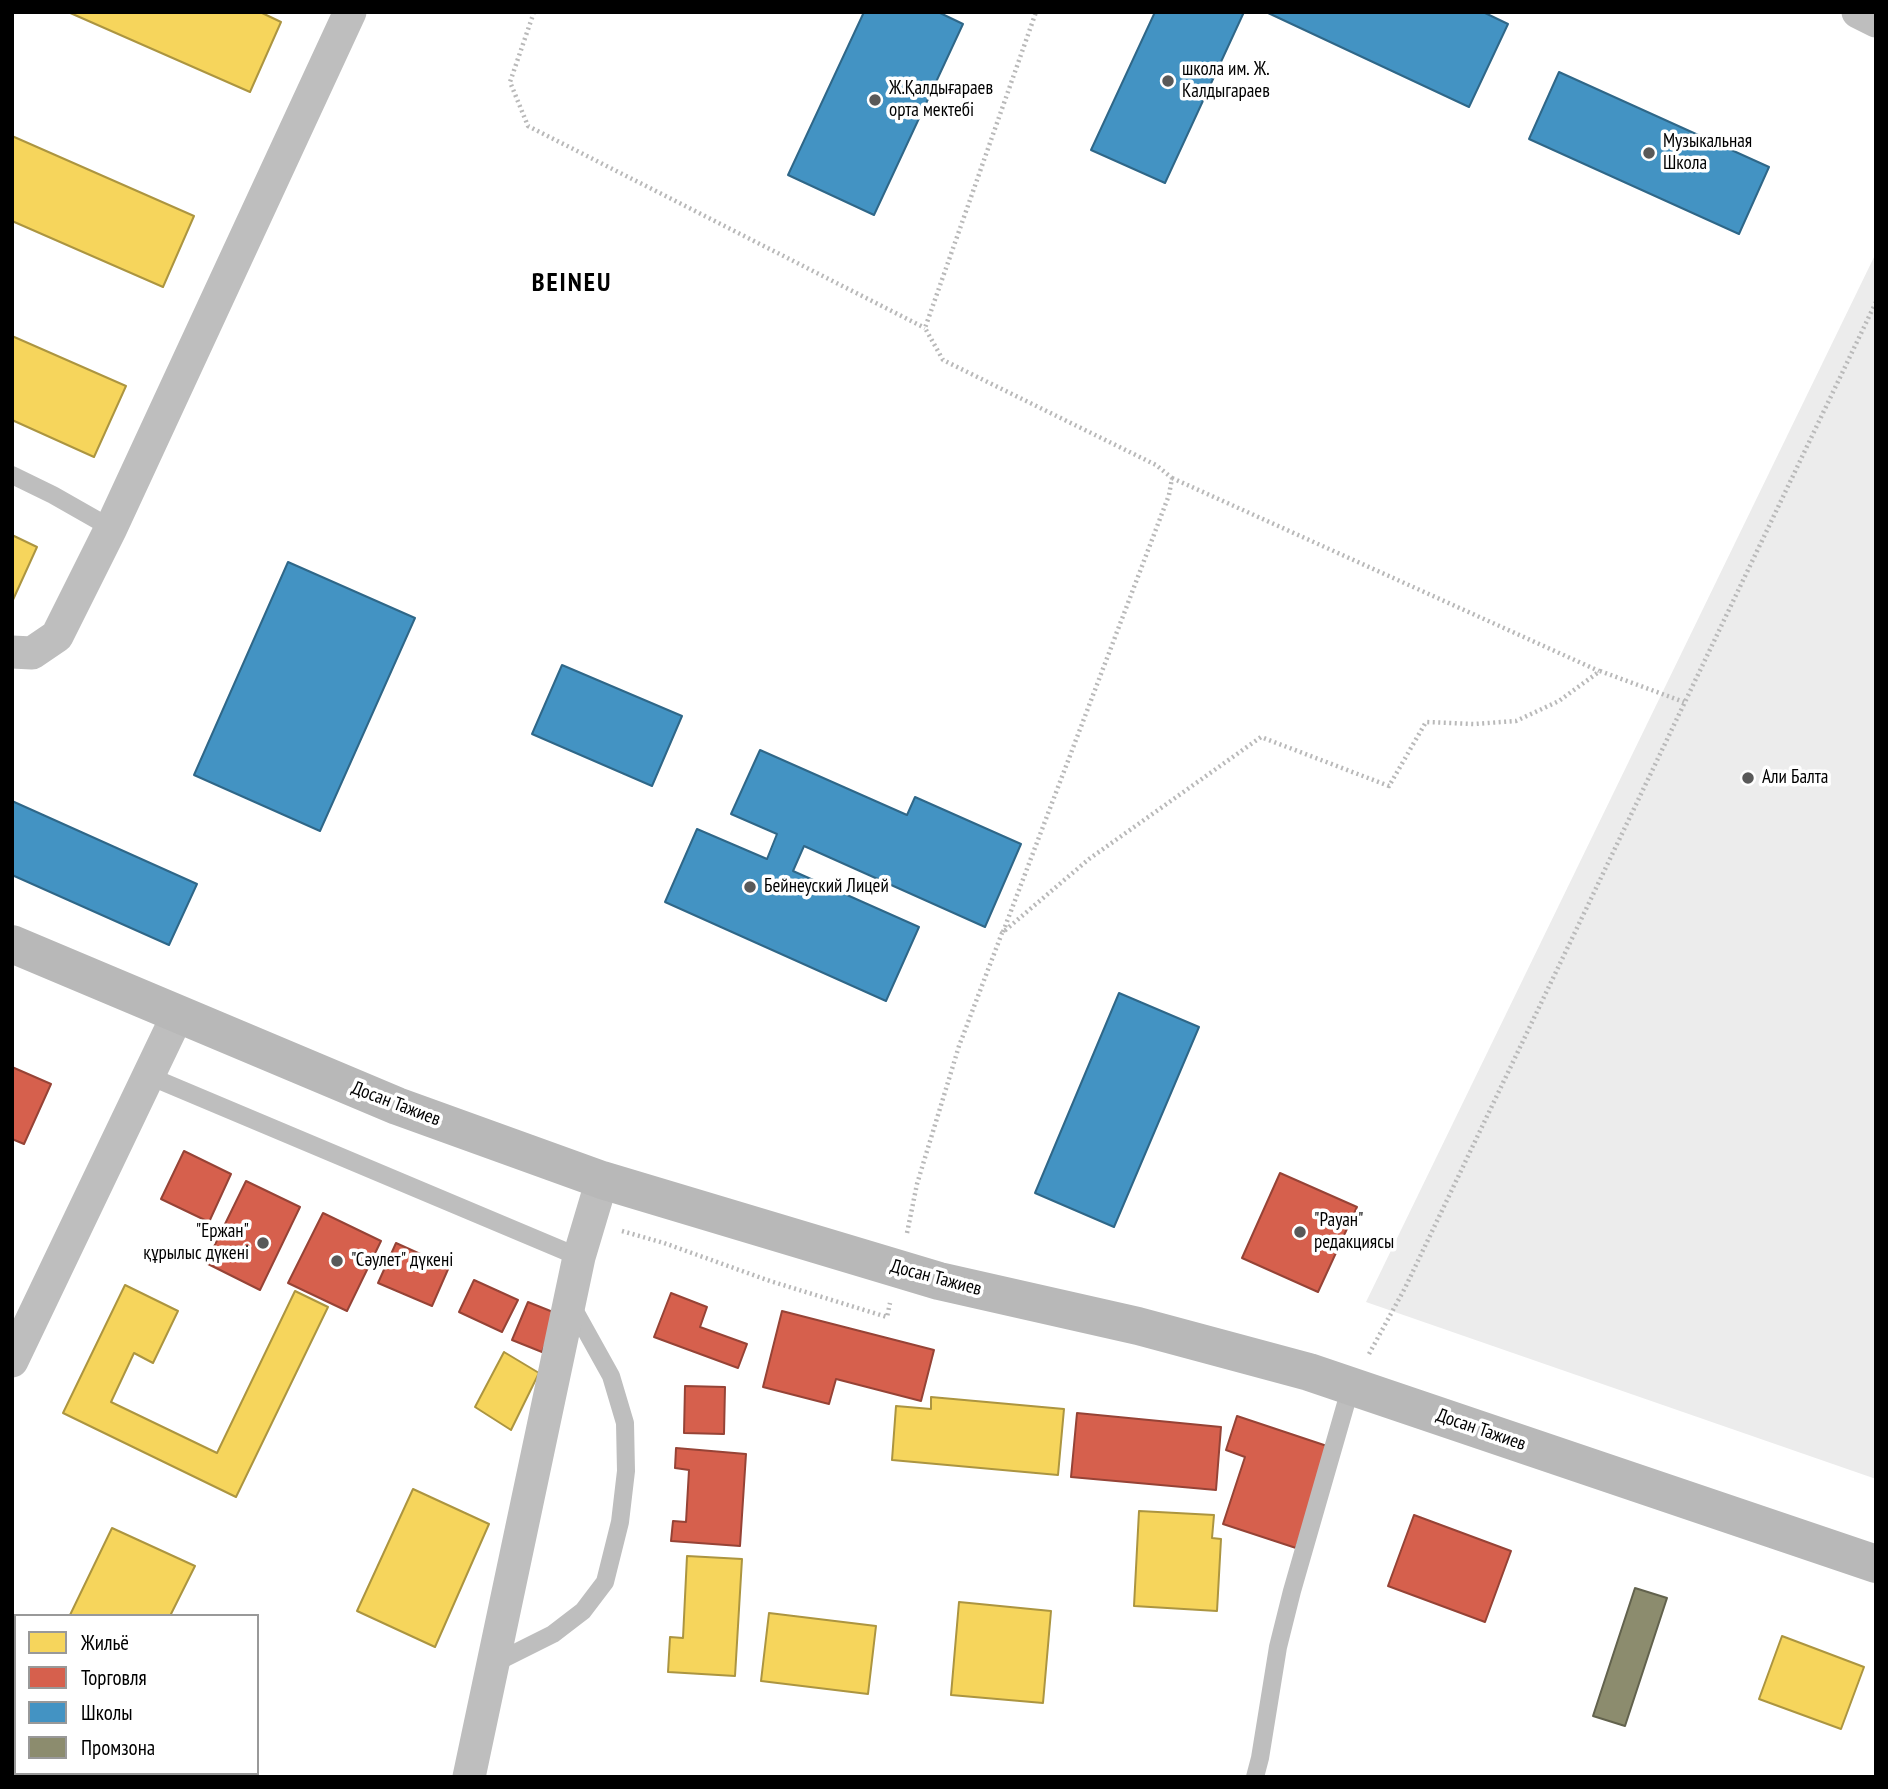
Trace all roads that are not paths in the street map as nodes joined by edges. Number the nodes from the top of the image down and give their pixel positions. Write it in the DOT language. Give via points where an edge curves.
graph roads {
  1 [pos="350,12"];
  2 [pos="1858,12"];
  3 [pos="1876,21"];
  4 [pos="12,475"];
  5 [pos="111,528"];
  6 [pos="12,652"];
  7 [pos="12,944"];
  8 [pos="178,1014"];
  9 [pos="149,1076"];
  10 [pos="602,1180"];
  11 [pos="579,1257"];
  12 [pos="570,1301"];
  13 [pos="12,1361"];
  14 [pos="1351,1386"];
  15 [pos="1876,1564"];
  16 [pos="493,1664"];
  17 [pos="469,1777"];
  18 [pos="1255,1777"];
  1 -- 5 [label="street"];
  2 -- 3 [label="street"];
  4 -- 5 [label="lane"];
  5 -- 6 [label="street" via="57,636 33,653"];
  7 -- 8 [label="street, Досан Тажиев"];
  8 -- 9 [label="street"];
  8 -- 10 [label="street, Досан Тажиев" via="397,1106"];
  9 -- 11 [label="lane"];
  9 -- 13 [label="street"];
  10 -- 11 [label="street"];
  10 -- 14 [label="street, Досан Тажиев" via="939,1282 1138,1326"];
  11 -- 12 [label="street"];
  12 -- 16 [label="street"];
  12 -- 16 [label="lane" via="611,1376 625,1423 620,1522 605,1582 583,1611 553,1634"];
  14 -- 15 [label="street, Досан Тажиев"];
  14 -- 18 [label="lane" via="1278,1647"];
  16 -- 17 [label="street"];
}
